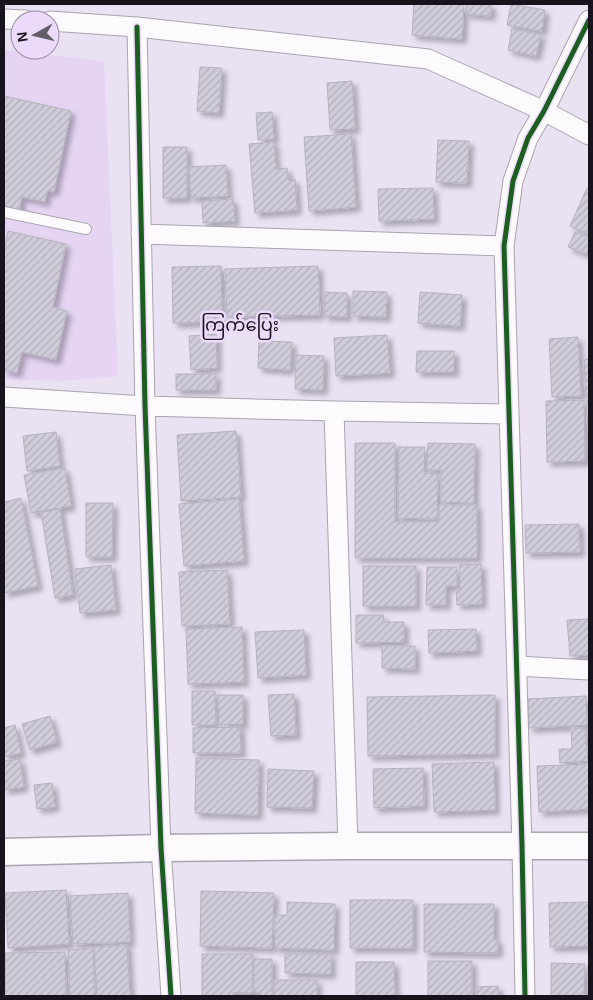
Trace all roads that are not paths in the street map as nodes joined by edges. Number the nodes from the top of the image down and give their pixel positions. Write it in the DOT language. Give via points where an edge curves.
graph roads {
  1 [pos="589,20"];
  2 [pos="60,22"];
  3 [pos="137,27"];
  4 [pos="544,111"];
  5 [pos="589,135"];
  6 [pos="4,212"];
  7 [pos="86,229"];
  8 [pos="141,234"];
  9 [pos="504,246"];
  10 [pos="4,397"];
  11 [pos="145,406"];
  12 [pos="334,411"];
  13 [pos="509,414"];
  14 [pos="517,666"];
  15 [pos="589,670"];
  16 [pos="348,846"];
  17 [pos="522,846"];
  18 [pos="589,846"];
  19 [pos="161,848"];
  20 [pos="4,852"];
  21 [pos="171,996"];
  22 [pos="525,996"];
  1 -- 4 [label="street"];
  2 -- 3 [label="street"];
  3 -- 4 [label="street" via="428,59"];
  3 -- 8 [label="street"];
  4 -- 5 [label="street"];
  4 -- 9 [label="street" via="528,138 513,181"];
  6 -- 7 [label="lane"];
  8 -- 9 [label="street"];
  8 -- 11 [label="street"];
  9 -- 13 [label="street"];
  10 -- 11 [label="street"];
  11 -- 12 [label="street"];
  11 -- 19 [label="street"];
  12 -- 13 [label="street"];
  12 -- 16 [label="street"];
  13 -- 14 [label="street"];
  14 -- 15 [label="street"];
  14 -- 17 [label="street"];
  16 -- 17 [label="street"];
  16 -- 19 [label="street"];
  17 -- 18 [label="street"];
  17 -- 22 [label="street"];
  19 -- 20 [label="street"];
  19 -- 21 [label="street"];
}
